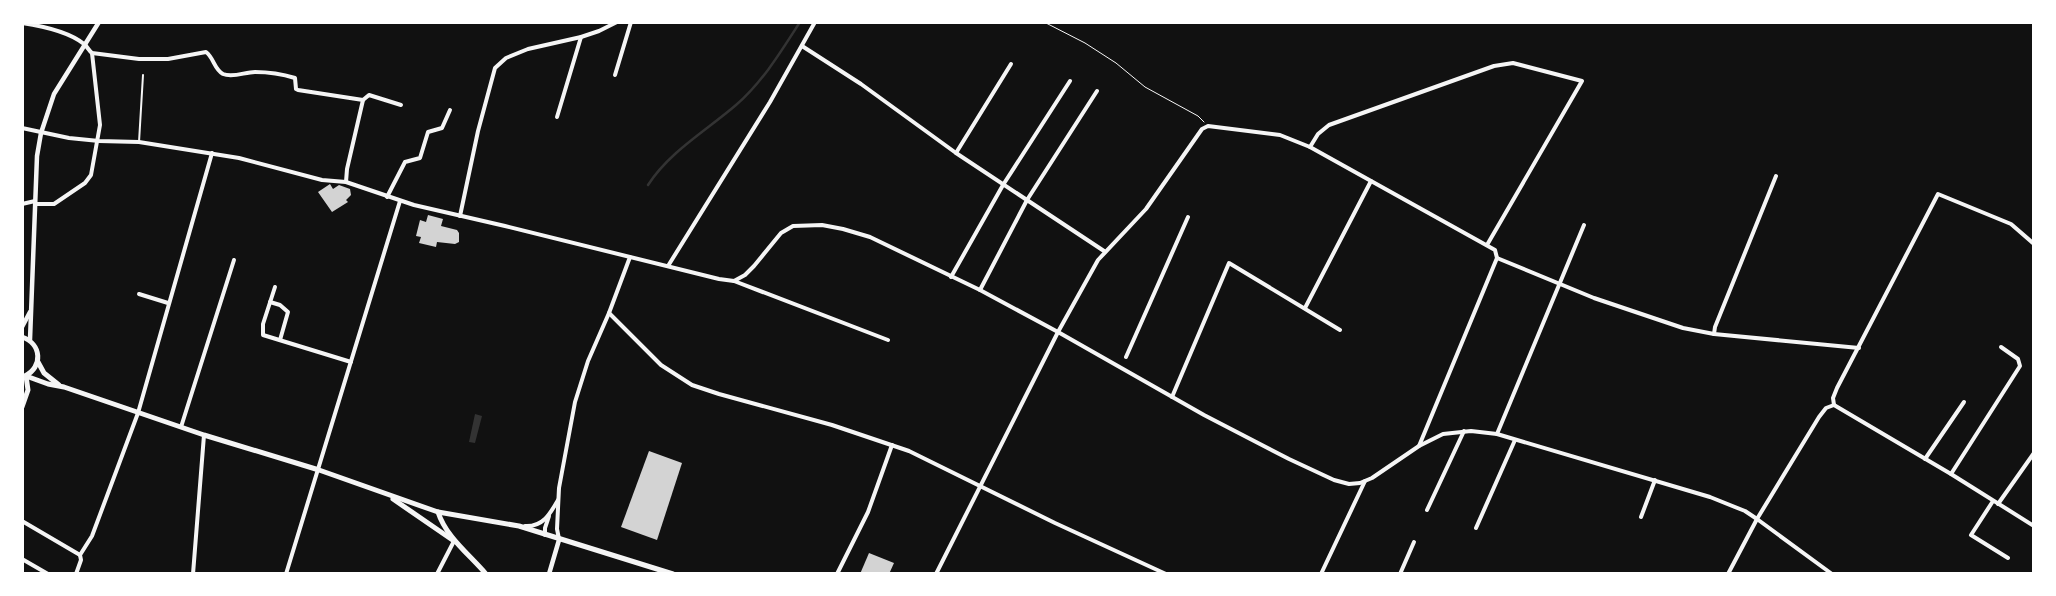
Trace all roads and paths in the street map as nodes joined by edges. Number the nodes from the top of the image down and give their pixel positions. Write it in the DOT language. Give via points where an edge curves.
graph roads {
  1 [pos="22,22"];
  2 [pos="99,22"];
  3 [pos="617,22"];
  4 [pos="631,22"];
  5 [pos="815,22"];
  6 [pos="1044,22"];
  7 [pos="35,24"];
  8 [pos="581,37"];
  9 [pos="85,44"];
  10 [pos="802,46"];
  11 [pos="92,53"];
  12 [pos="1011,64"];
  13 [pos="144,75"];
  14 [pos="615,75"];
  15 [pos="1070,81"];
  16 [pos="1097,91"];
  17 [pos="363,100"];
  18 [pos="401,104"];
  19 [pos="450,110"];
  20 [pos="557,117"];
  21 [pos="1208,126"];
  22 [pos="22,128"];
  23 [pos="41,133"];
  24 [pos="99,141"];
  25 [pos="139,142"];
  26 [pos="1310,147"];
  27 [pos="212,153"];
  28 [pos="956,153"];
  29 [pos="1776,176"];
  30 [pos="1371,180"];
  31 [pos="346,182"];
  32 [pos="1003,185"];
  33 [pos="386,197"];
  34 [pos="1027,200"];
  35 [pos="400,202"];
  36 [pos="35,203"];
  37 [pos="22,204"];
  38 [pos="460,216"];
  39 [pos="1188,217"];
  40 [pos="1584,225"];
  41 [pos="2034,244"];
  42 [pos="1487,245"];
  43 [pos="1104,252"];
  44 [pos="630,256"];
  45 [pos="1497,258"];
  46 [pos="234,260"];
  47 [pos="668,266"];
  48 [pos="952,277"];
  49 [pos="734,281"];
  50 [pos="1559,282"];
  51 [pos="275,287"];
  52 [pos="980,290"];
  53 [pos="139,294"];
  54 [pos="270,302"];
  55 [pos="168,303"];
  56 [pos="32,308"];
  57 [pos="1305,308"];
  58 [pos="609,314"];
  59 [pos="22,327"];
  60 [pos="1340,330"];
  61 [pos="1058,332"];
  62 [pos="1714,334"];
  63 [pos="22,338"];
  64 [pos="30,340"];
  65 [pos="280,340"];
  66 [pos="888,340"];
  67 [pos="2001,347"];
  68 [pos="1858,348"];
  69 [pos="1126,357"];
  70 [pos="38,362"];
  71 [pos="351,362"];
  72 [pos="24,376"];
  73 [pos="38,380"];
  74 [pos="59,386"];
  75 [pos="28,390"];
  76 [pos="1172,396"];
  77 [pos="1964,402"];
  78 [pos="1834,405"];
  79 [pos="22,407"];
  80 [pos="138,413"];
  81 [pos="181,427"];
  82 [pos="1464,431"];
  83 [pos="1497,434"];
  84 [pos="204,435"];
  85 [pos="1515,440"];
  86 [pos="892,445"];
  87 [pos="1419,446"];
  88 [pos="2034,453"];
  89 [pos="1925,459"];
  90 [pos="319,470"];
  91 [pos="1951,474"];
  92 [pos="1655,480"];
  93 [pos="1365,481"];
  94 [pos="980,486"];
  95 [pos="380,491"];
  96 [pos="559,498"];
  97 [pos="1993,500"];
  98 [pos="1998,504"];
  99 [pos="1428,510"];
  100 [pos="438,512"];
  101 [pos="550,514"];
  102 [pos="1641,517"];
  103 [pos="1757,519"];
  104 [pos="22,521"];
  105 [pos="519,526"];
  106 [pos="2034,526"];
  107 [pos="1476,528"];
  108 [pos="545,535"];
  109 [pos="559,540"];
  110 [pos="454,541"];
  111 [pos="1414,542"];
  112 [pos="80,555"];
  113 [pos="2008,558"];
  114 [pos="22,559"];
  115 [pos="48,574"];
  116 [pos="76,574"];
  117 [pos="193,574"];
  118 [pos="286,574"];
  119 [pos="437,574"];
  120 [pos="486,574"];
  121 [pos="549,574"];
  122 [pos="673,574"];
  123 [pos="837,574"];
  124 [pos="936,574"];
  125 [pos="1166,574"];
  126 [pos="1321,574"];
  127 [pos="1400,574"];
  128 [pos="1728,574"];
  129 [pos="1832,574"];
  1 -- 7 [label="street"];
  2 -- 9 [label="street"];
  3 -- 8 [label="street"];
  4 -- 14 [label="street"];
  5 -- 10 [label="street"];
  6 -- 21 [label="path" via="1108,58 1145,87 1198,116"];
  7 -- 9 [label="street"];
  8 -- 20 [label="street"];
  8 -- 38 [label="street" via="528,49 506,58 495,68"];
  9 -- 11 [label="street"];
  9 -- 23 [label="street" via="54,94"];
  10 -- 28 [label="street"];
  10 -- 47 [label="street"];
  11 -- 17 [label="street" via="168,59 206,52 217,69 230,76 254,72 281,74 295,78 298,90"];
  11 -- 24 [label="street"];
  12 -- 28 [label="street"];
  13 -- 25 [label="lane"];
  15 -- 32 [label="street"];
  16 -- 34 [label="street"];
  17 -- 18 [label="street" via="369,95"];
  17 -- 31 [label="street"];
  19 -- 33 [label="street" via="442,128 428,132 420,158 406,162"];
  21 -- 26 [label="street" via="1280,135"];
  21 -- 43 [label="street" via="1202,129 1146,209"];
  22 -- 23 [label="street"];
  23 -- 24 [label="street"];
  23 -- 36 [label="street"];
  24 -- 25 [label="street"];
  24 -- 36 [label="street" via="91,175 85,183 54,204"];
  25 -- 27 [label="street"];
  26 -- 30 [label="street"];
  26 -- 42 [label="street" via="1329,125 1494,66 1513,63 1582,81"];
  27 -- 31 [label="street" via="322,180"];
  27 -- 55 [label="street"];
  28 -- 32 [label="street"];
  29 -- 62 [label="street"];
  30 -- 42 [label="street"];
  30 -- 57 [label="street"];
  31 -- 33 [label="street"];
  32 -- 34 [label="street"];
  32 -- 48 [label="street"];
  33 -- 35 [label="street"];
  34 -- 43 [label="street"];
  34 -- 52 [label="street"];
  35 -- 38 [label="street"];
  35 -- 71 [label="street"];
  36 -- 37 [label="street"];
  36 -- 56 [label="street"];
  38 -- 44 [label="street"];
  39 -- 69 [label="street"];
  40 -- 50 [label="street"];
  41 -- 68 [label="street" via="2011,224 1938,194"];
  42 -- 45 [label="street" via="1495,250"];
  43 -- 61 [label="street"];
  44 -- 47 [label="street"];
  44 -- 58 [label="street"];
  45 -- 50 [label="street"];
  45 -- 87 [label="street"];
  46 -- 81 [label="street"];
  47 -- 49 [label="street"];
  48 -- 49 [label="street" via="870,237 843,229 805,225 793,226 781,233 754,266"];
  48 -- 52 [label="street"];
  49 -- 66 [label="street"];
  50 -- 62 [label="street" via="1662,322"];
  50 -- 83 [label="street"];
  51 -- 54 [label="street"];
  52 -- 61 [label="street"];
  53 -- 55 [label="street"];
  54 -- 65 [label="street" via="288,312"];
  54 -- 65 [label="street" via="261,330 263,336"];
  55 -- 80 [label="street"];
  56 -- 59 [label="street"];
  56 -- 64 [label="street"];
  57 -- 60 [label="street"];
  57 -- 76 [label="street" via="1229,263"];
  58 -- 86 [label="street" via="661,365 692,385 832,424"];
  58 -- 96 [label="street" via="574,402"];
  61 -- 76 [label="street"];
  61 -- 94 [label="street"];
  62 -- 68 [label="street"];
  63 -- 64 [label="main road"];
  64 -- 70 [label="main road" via="37,350"];
  65 -- 71 [label="street"];
  67 -- 91 [label="street" via="2018,359 2020,366"];
  68 -- 78 [label="street" via="1837,388"];
  70 -- 72 [label="main road"];
  70 -- 74 [label="main road" via="44,373"];
  71 -- 90 [label="street"];
  72 -- 73 [label="main road"];
  72 -- 75 [label="main road"];
  73 -- 74 [label="main road"];
  73 -- 75 [label="main road"];
  74 -- 80 [label="main road"];
  75 -- 79 [label="main road"];
  76 -- 93 [label="street" via="1334,480 1349,484"];
  77 -- 89 [label="street"];
  78 -- 89 [label="street"];
  78 -- 103 [label="street" via="1826,408 1819,417"];
  80 -- 81 [label="main road"];
  80 -- 112 [label="street" via="92,536"];
  81 -- 84 [label="main road"];
  82 -- 83 [label="street"];
  82 -- 87 [label="street" via="1443,434"];
  82 -- 99 [label="street"];
  83 -- 85 [label="street"];
  84 -- 90 [label="main road"];
  84 -- 117 [label="street"];
  85 -- 92 [label="street"];
  85 -- 107 [label="street"];
  86 -- 94 [label="street"];
  86 -- 123 [label="street" via="868,512"];
  87 -- 93 [label="street"];
  88 -- 98 [label="street"];
  89 -- 91 [label="street"];
  90 -- 95 [label="main road"];
  90 -- 118 [label="street"];
  91 -- 97 [label="street"];
  92 -- 102 [label="street"];
  92 -- 103 [label="street" via="1710,497"];
  93 -- 126 [label="street"];
  94 -- 124 [label="street"];
  94 -- 125 [label="street"];
  95 -- 100 [label="main road"];
  95 -- 110 [label="main road"];
  96 -- 101 [label="street"];
  96 -- 109 [label="street" via="556,534"];
  97 -- 98 [label="street"];
  97 -- 113 [label="street" via="1971,534"];
  98 -- 106 [label="street"];
  100 -- 105 [label="main road"];
  100 -- 110 [label="main road"];
  101 -- 105 [label="street" via="537,525"];
  101 -- 108 [label="street"];
  103 -- 128 [label="street"];
  103 -- 129 [label="street"];
  104 -- 112 [label="street"];
  105 -- 108 [label="main road"];
  108 -- 109 [label="main road"];
  109 -- 121 [label="street"];
  109 -- 122 [label="main road"];
  110 -- 119 [label="street"];
  110 -- 120 [label="main road"];
  111 -- 127 [label="street"];
  112 -- 116 [label="street"];
  114 -- 115 [label="street"];
}
